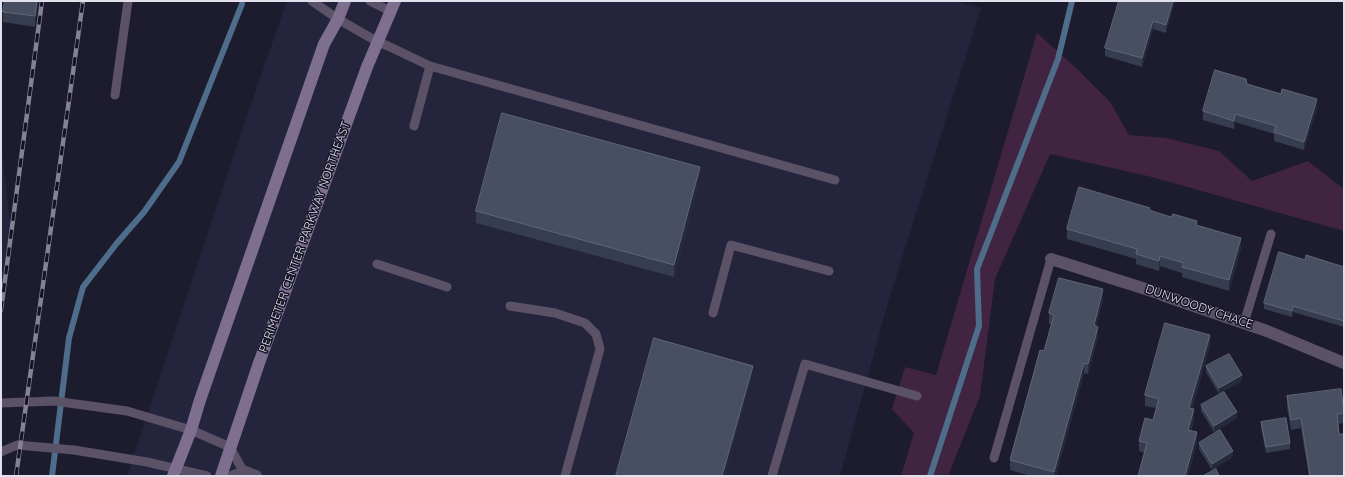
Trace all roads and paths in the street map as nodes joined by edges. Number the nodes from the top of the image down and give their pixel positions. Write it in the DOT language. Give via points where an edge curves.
graph roads {
  1 [pos="128,1"];
  2 [pos="312,1"];
  3 [pos="345,1"];
  4 [pos="370,1"];
  5 [pos="393,6"];
  6 [pos="338,19"];
  7 [pos="378,42"];
  8 [pos="430,66"];
  9 [pos="115,96"];
  10 [pos="414,126"];
  11 [pos="835,180"];
  12 [pos="1271,234"];
  13 [pos="1051,259"];
  14 [pos="377,264"];
  15 [pos="829,271"];
  16 [pos="447,287"];
  17 [pos="510,306"];
  18 [pos="713,313"];
  19 [pos="1244,323"];
  20 [pos="1344,363"];
  21 [pos="917,396"];
  22 [pos="1,403"];
  23 [pos="191,430"];
  24 [pos="230,447"];
  25 [pos="1,452"];
  26 [pos="994,458"];
  27 [pos="243,471"];
  28 [pos="174,472"];
  29 [pos="207,476"];
  30 [pos="221,476"];
  31 [pos="230,476"];
  32 [pos="256,476"];
  33 [pos="565,476"];
  34 [pos="772,476"];
  1 -- 9 [label="lane"];
  2 -- 6 [label="lane"];
  3 -- 6 [label="main road"];
  4 -- 5 [label="lane"];
  5 -- 7 [label="main road, PERIMETER CENTER PARKWAY NORTHEAST"];
  6 -- 7 [label="lane"];
  6 -- 23 [label="main road" via="324,44"];
  7 -- 8 [label="lane"];
  7 -- 24 [label="main road, PERIMETER CENTER PARKWAY NORTHEAST" via="361,82"];
  8 -- 10 [label="lane"];
  8 -- 11 [label="lane"];
  12 -- 19 [label="lane"];
  13 -- 19 [label="street, DUNWOODY CHACE"];
  13 -- 26 [label="lane"];
  14 -- 16 [label="lane"];
  15 -- 18 [label="lane" via="731,245"];
  17 -- 33 [label="lane" via="555,313 585,323 596,334 600,350"];
  19 -- 20 [label="street, DUNWOODY CHACE" via="1267,330"];
  21 -- 34 [label="lane" via="805,364"];
  22 -- 23 [label="lane" via="54,401 127,411"];
  23 -- 24 [label="lane"];
  23 -- 28 [label="main road"];
  24 -- 27 [label="lane"];
  24 -- 30 [label="main road, PERIMETER CENTER PARKWAY NORTHEAST"];
  25 -- 28 [label="lane" via="17,446 74,450 147,462"];
  27 -- 31 [label="lane"];
  27 -- 32 [label="street"];
  28 -- 29 [label="lane"];
}
